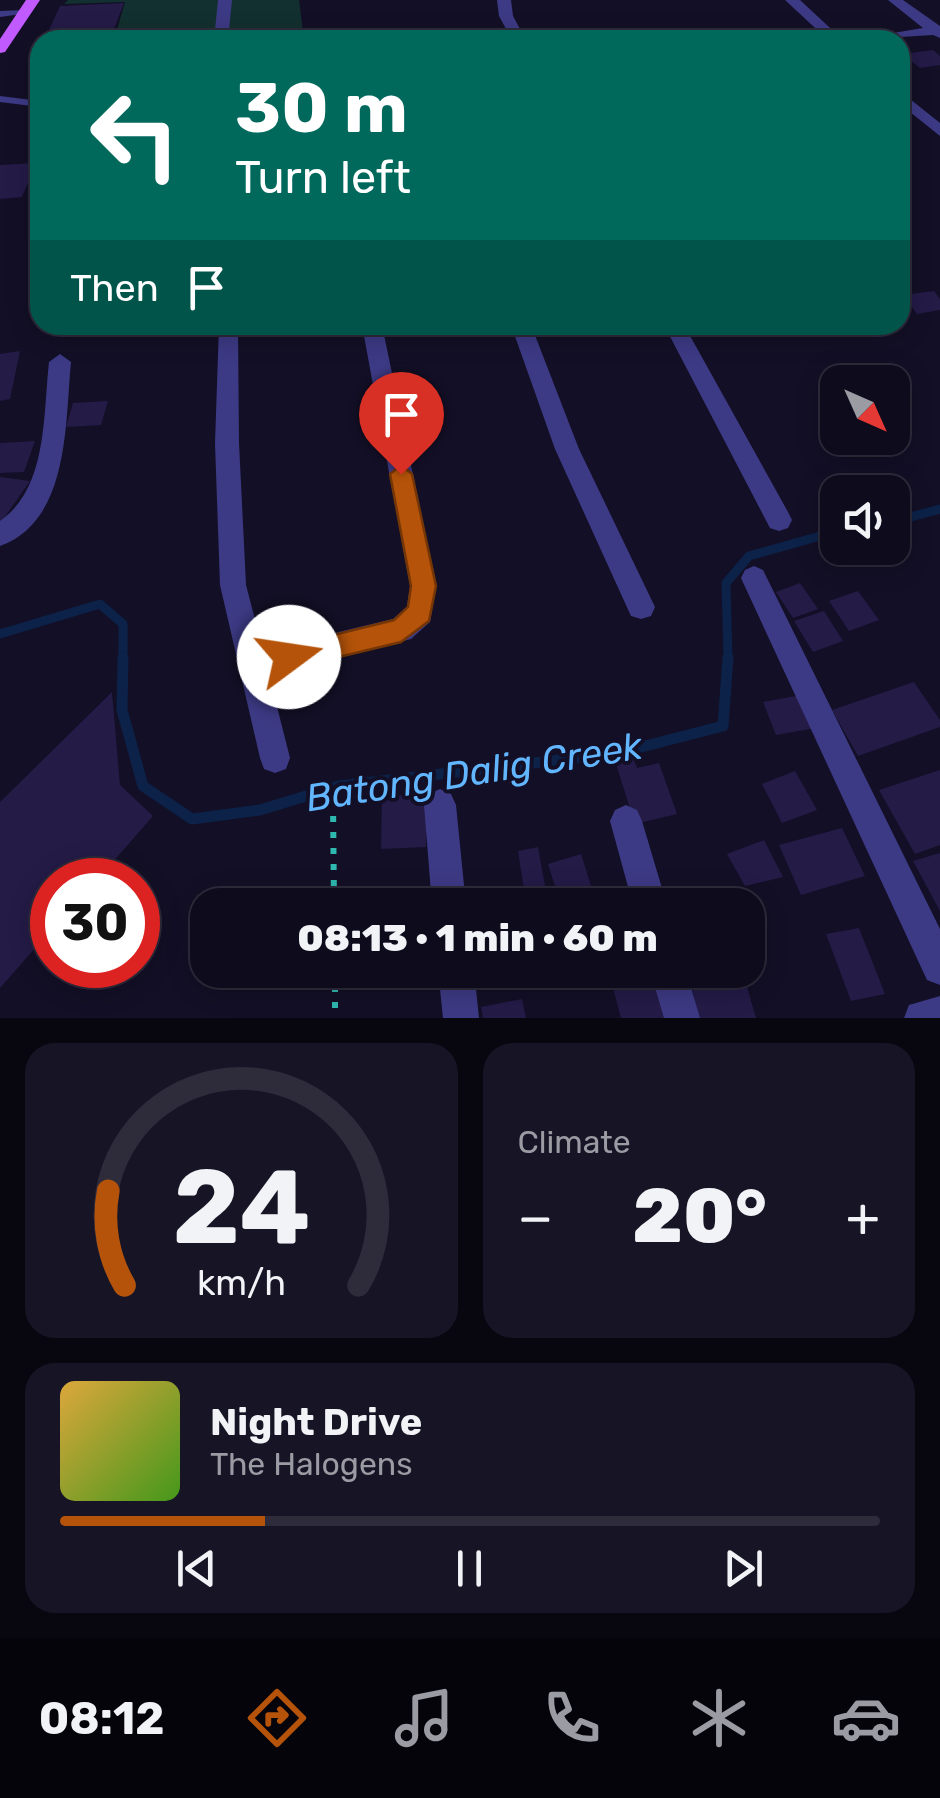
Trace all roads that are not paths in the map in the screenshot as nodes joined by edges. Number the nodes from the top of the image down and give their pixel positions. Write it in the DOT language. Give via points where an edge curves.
graph roads {
  1 [pos="224,0"];
  2 [pos="504,0"];
  3 [pos="792,0"];
  4 [pos="896,0"];
  5 [pos="28,6"];
  6 [pos="0,14"];
  7 [pos="222,30"];
  8 [pos="514,30"];
  9 [pos="825,30"];
  10 [pos="938,31"];
  11 [pos="910,34"];
  12 [pos="0,50"];
  13 [pos="0,99"];
  14 [pos="30,103"];
  15 [pos="910,105"];
  16 [pos="920,114"];
  17 [pos="910,116"];
  18 [pos="940,131"];
  19 [pos="228,335"];
  20 [pos="374,335"];
  21 [pos="525,335"];
  22 [pos="679,335"];
  23 [pos="60,362"];
  24 [pos="779,520"];
  25 [pos="0,535"];
  26 [pos="754,578"];
  27 [pos="641,607"];
  28 [pos="252,666"];
  29 [pos="275,758"];
  30 [pos="440,805"];
  31 [pos="626,821"];
  32 [pos="448,888"];
  33 [pos="645,888"];
  34 [pos="940,967"];
  35 [pos="458,988"];
  36 [pos="673,988"];
  37 [pos="940,1014"];
  38 [pos="461,1018"];
  39 [pos="682,1018"];
  40 [pos="922,1018"];
  1 -- 7 [label="street"];
  2 -- 8 [label="street"];
  3 -- 9 [label="street"];
  4 -- 10 [label="street"];
  5 -- 6 [label="lane"];
  5 -- 12 [label="main road"];
  10 -- 11 [label="street"];
  13 -- 14 [label="lane"];
  15 -- 16 [label="street"];
  16 -- 17 [label="street"];
  16 -- 18 [label="street"];
  19 -- 28 [label="street" via="233,586"];
  20 -- 28 [label="street" via="424,586 420,613 401,630"];
  21 -- 27 [label="street" via="567,449"];
  22 -- 24 [label="street"];
  23 -- 25 [label="street" via="44,476 34,504"];
  26 -- 34 [label="street"];
  28 -- 29 [label="street"];
  30 -- 32 [label="street"];
  31 -- 33 [label="street"];
  35 -- 38 [label="street"];
  36 -- 39 [label="street"];
  37 -- 40 [label="street"];
}
